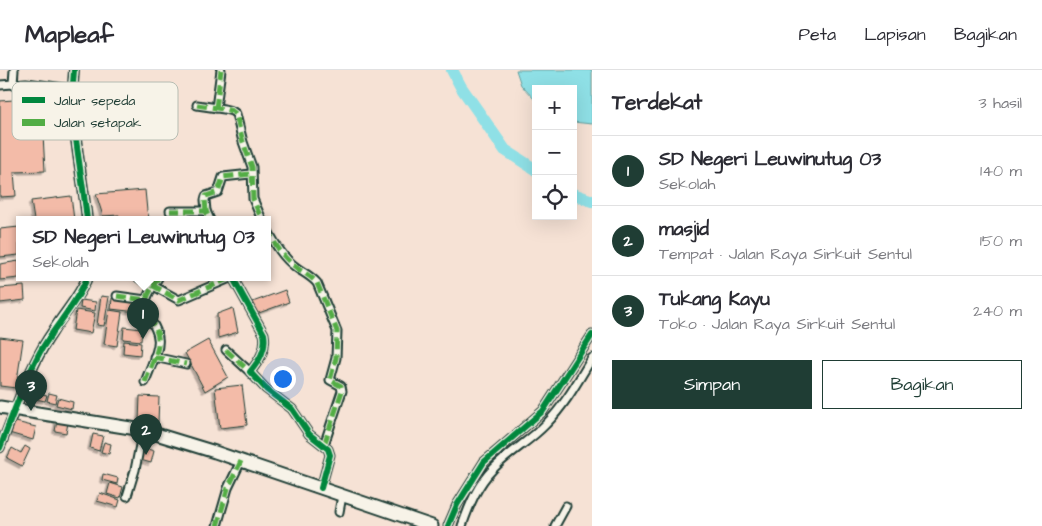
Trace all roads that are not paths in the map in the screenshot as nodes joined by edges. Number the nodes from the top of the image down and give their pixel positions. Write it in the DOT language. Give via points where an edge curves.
graph roads {
  1 [pos="220,70"];
  2 [pos="197,105"];
  3 [pos="216,108"];
  4 [pos="75,140"];
  5 [pos="251,174"];
  6 [pos="170,211"];
  7 [pos="206,211"];
  8 [pos="86,216"];
  9 [pos="208,216"];
  10 [pos="260,216"];
  11 [pos="271,237"];
  12 [pos="85,281"];
  13 [pos="145,281"];
  14 [pos="156,281"];
  15 [pos="224,281"];
  16 [pos="233,281"];
  17 [pos="154,285"];
  18 [pos="117,296"];
  19 [pos="146,300"];
  20 [pos="592,335"];
  21 [pos="226,350"];
  22 [pos="154,356"];
  23 [pos="592,358"];
  24 [pos="186,364"];
  25 [pos="250,372"];
  26 [pos="145,382"];
  27 [pos="0,407"];
  28 [pos="15,409"];
  29 [pos="144,430"];
  30 [pos="324,445"];
  31 [pos="0,448"];
  32 [pos="241,461"];
  33 [pos="468,487"];
  34 [pos="321,488"];
  35 [pos="477,492"];
  36 [pos="127,496"];
  37 [pos="342,496"];
  38 [pos="566,506"];
  39 [pos="339,512"];
  40 [pos="217,526"];
  41 [pos="432,526"];
  42 [pos="448,526"];
  43 [pos="462,526"];
  44 [pos="555,526"];
  1 -- 3 [label="street"];
  2 -- 3 [label="street"];
  3 -- 5 [label="street" via="236,114 251,161"];
  4 -- 8 [label="street"];
  5 -- 7 [label="street" via="223,177 218,192 206,196"];
  5 -- 10 [label="street" via="253,199"];
  6 -- 7 [label="street"];
  7 -- 9 [label="street"];
  11 -- 30 [label="street" via="292,264 317,283 337,331 336,358 330,380 341,386 342,391"];
  12 -- 28 [label="street" via="39,354"];
  13 -- 17 [label="street"];
  14 -- 17 [label="street"];
  15 -- 17 [label="street" via="179,300"];
  16 -- 25 [label="street" via="266,342"];
  17 -- 19 [label="street"];
  18 -- 19 [label="street"];
  19 -- 22 [label="street" via="144,312 150,317 159,339"];
  20 -- 33 [label="street" via="543,411 484,462"];
  21 -- 25 [label="street"];
  22 -- 24 [label="street"];
  22 -- 26 [label="street"];
  23 -- 35 [label="street" via="557,411 494,468"];
  25 -- 30 [label="street" via="292,409 309,434"];
  27 -- 28 [label="main road"];
  28 -- 29 [label="main road"];
  28 -- 31 [label="street"];
  29 -- 32 [label="main road"];
  29 -- 36 [label="street"];
  30 -- 34 [label="street" via="330,455"];
  32 -- 34 [label="main road"];
  32 -- 40 [label="street" via="228,488"];
  33 -- 35 [label="street"];
  33 -- 42 [label="street"];
  34 -- 37 [label="main road"];
  35 -- 43 [label="street"];
  37 -- 39 [label="street"];
  37 -- 41 [label="main road"];
  38 -- 44 [label="street"];
}
